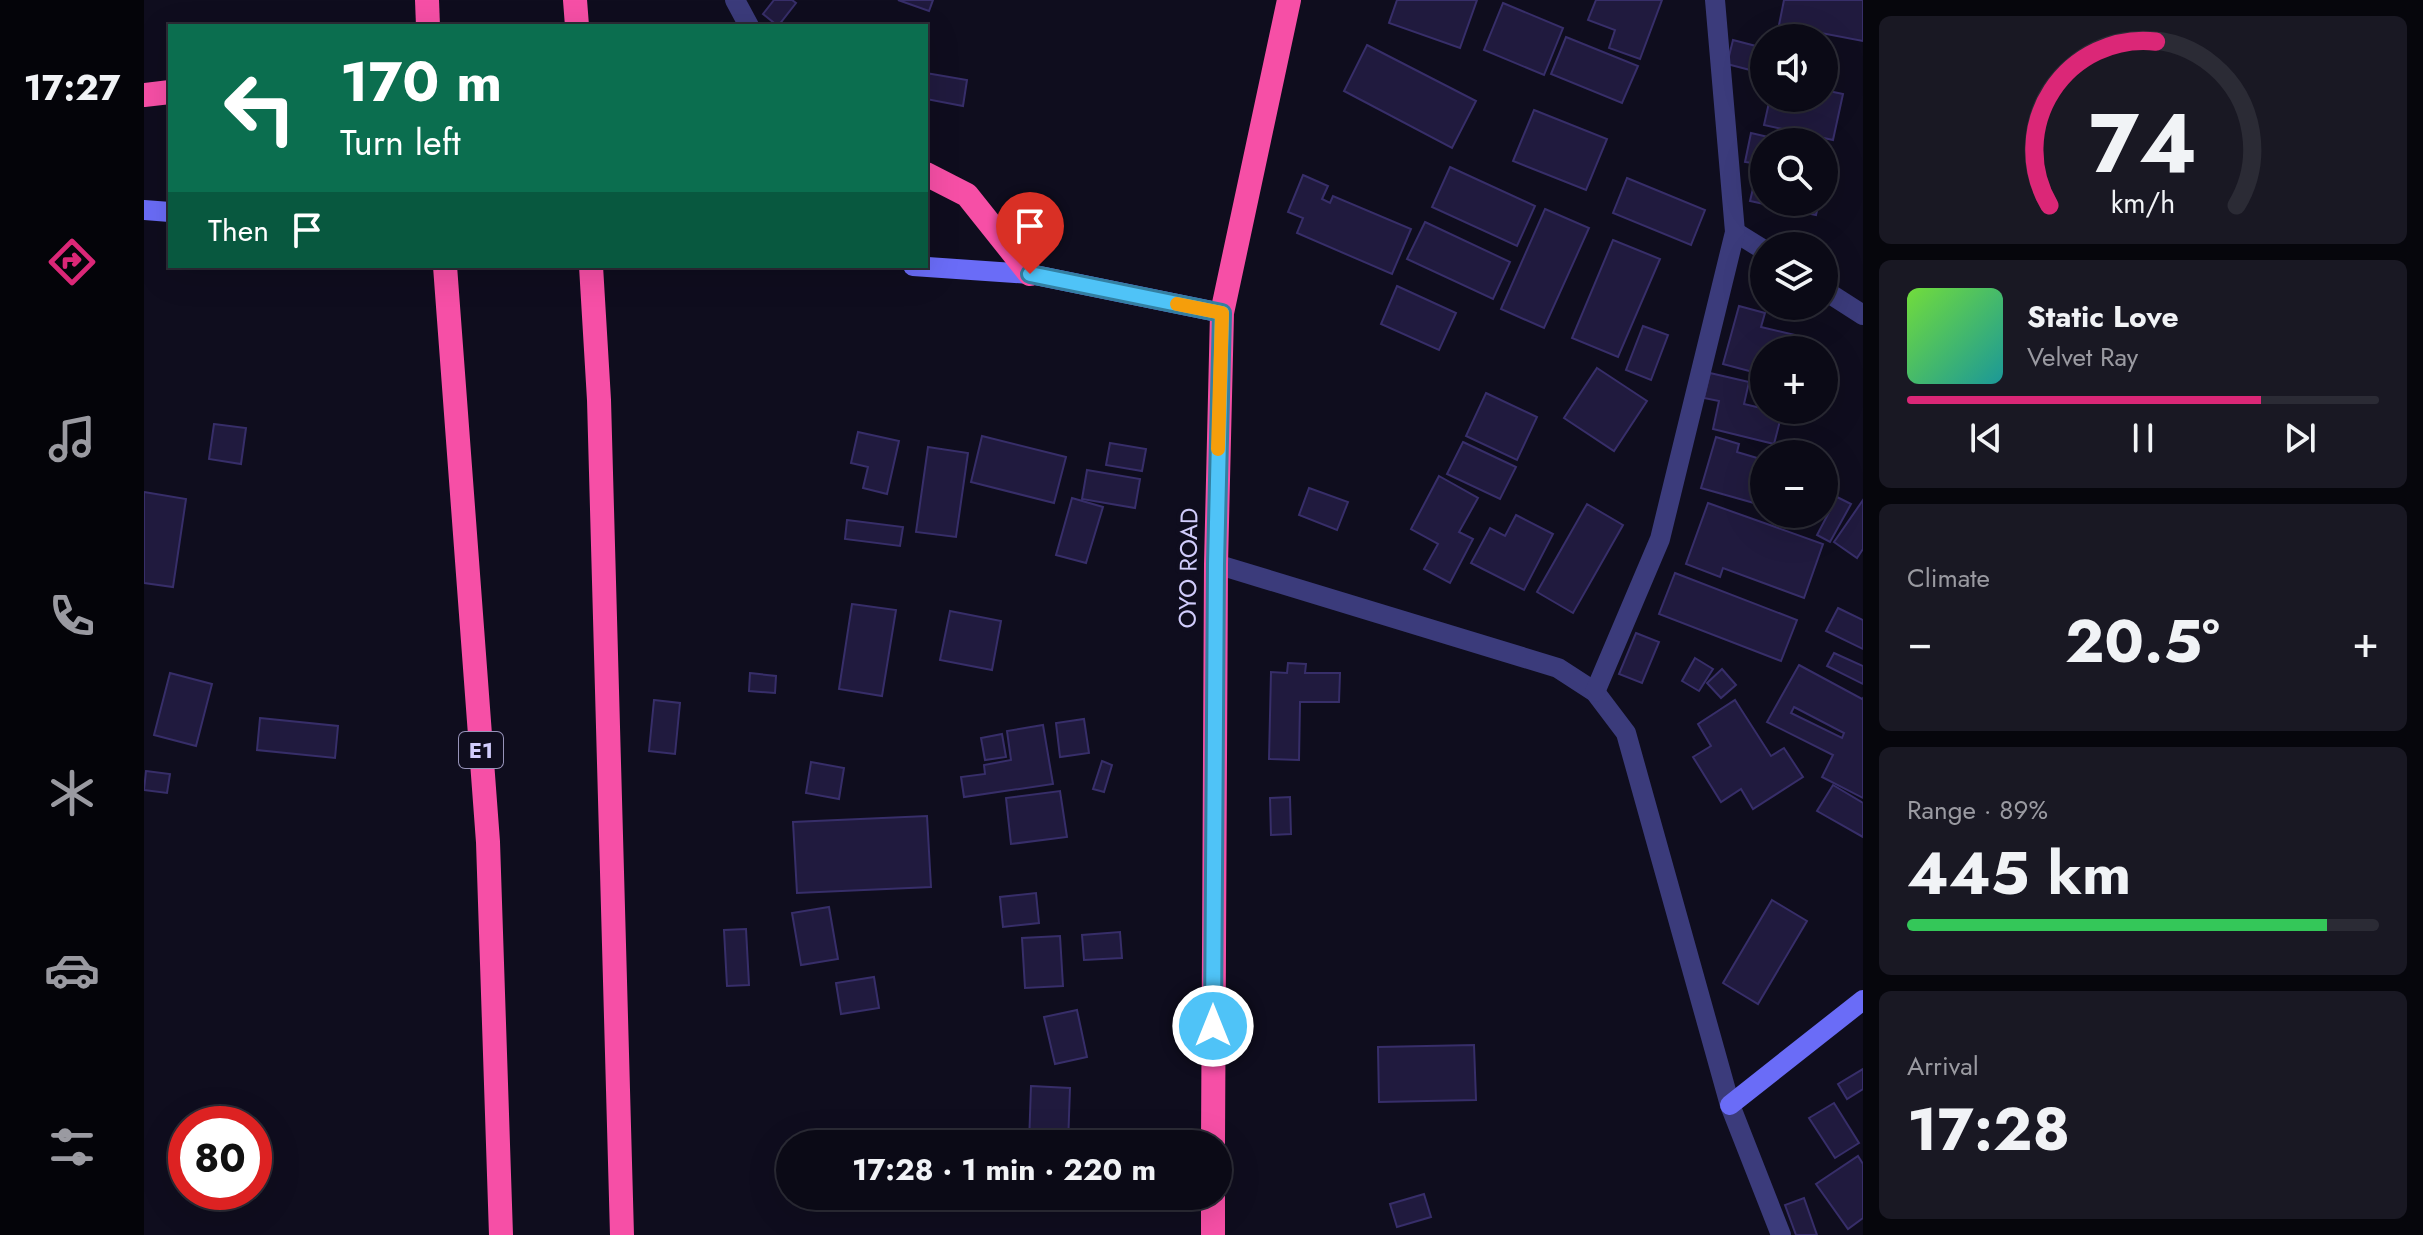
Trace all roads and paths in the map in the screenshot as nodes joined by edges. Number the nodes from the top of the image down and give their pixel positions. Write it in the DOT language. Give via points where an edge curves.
graph roads {
  1 [pos="427,0"];
  2 [pos="575,0"];
  3 [pos="735,0"];
  4 [pos="1289,0"];
  5 [pos="1715,0"];
  6 [pos="428,24"];
  7 [pos="577,24"];
  8 [pos="748,24"];
  9 [pos="168,92"];
  10 [pos="144,95"];
  11 [pos="928,175"];
  12 [pos="144,210"];
  13 [pos="168,212"];
  14 [pos="1735,232"];
  15 [pos="1750,241"];
  16 [pos="928,267"];
  17 [pos="445,268"];
  18 [pos="591,268"];
  19 [pos="1030,274"];
  20 [pos="1838,299"];
  21 [pos="1222,313"];
  22 [pos="1863,315"];
  23 [pos="1216,564"];
  24 [pos="1595,692"];
  25 [pos="1863,1000"];
  26 [pos="1730,1105"];
  27 [pos="1213,1130"];
  28 [pos="1213,1210"];
  29 [pos="501,1235"];
  30 [pos="622,1235"];
  31 [pos="1213,1235"];
  32 [pos="1781,1235"];
  1 -- 6 [label="highway"];
  2 -- 7 [label="highway"];
  3 -- 8 [label="street"];
  4 -- 21 [label="highway, OYO ROAD"];
  5 -- 14 [label="street"];
  9 -- 10 [label="highway"];
  11 -- 19 [label="highway" via="967,195"];
  12 -- 13 [label="main road"];
  14 -- 15 [label="street"];
  14 -- 24 [label="street" via="1660,539"];
  16 -- 19 [label="main road"];
  17 -- 29 [label="highway, E1" via="488,842"];
  18 -- 30 [label="highway"];
  19 -- 21 [label="main road"];
  20 -- 22 [label="street"];
  21 -- 23 [label="highway, OYO ROAD"];
  23 -- 24 [label="street" via="1558,668"];
  23 -- 27 [label="highway, OYO ROAD"];
  24 -- 26 [label="street" via="1626,733"];
  25 -- 26 [label="main road"];
  26 -- 32 [label="street"];
  28 -- 31 [label="highway"];
}
